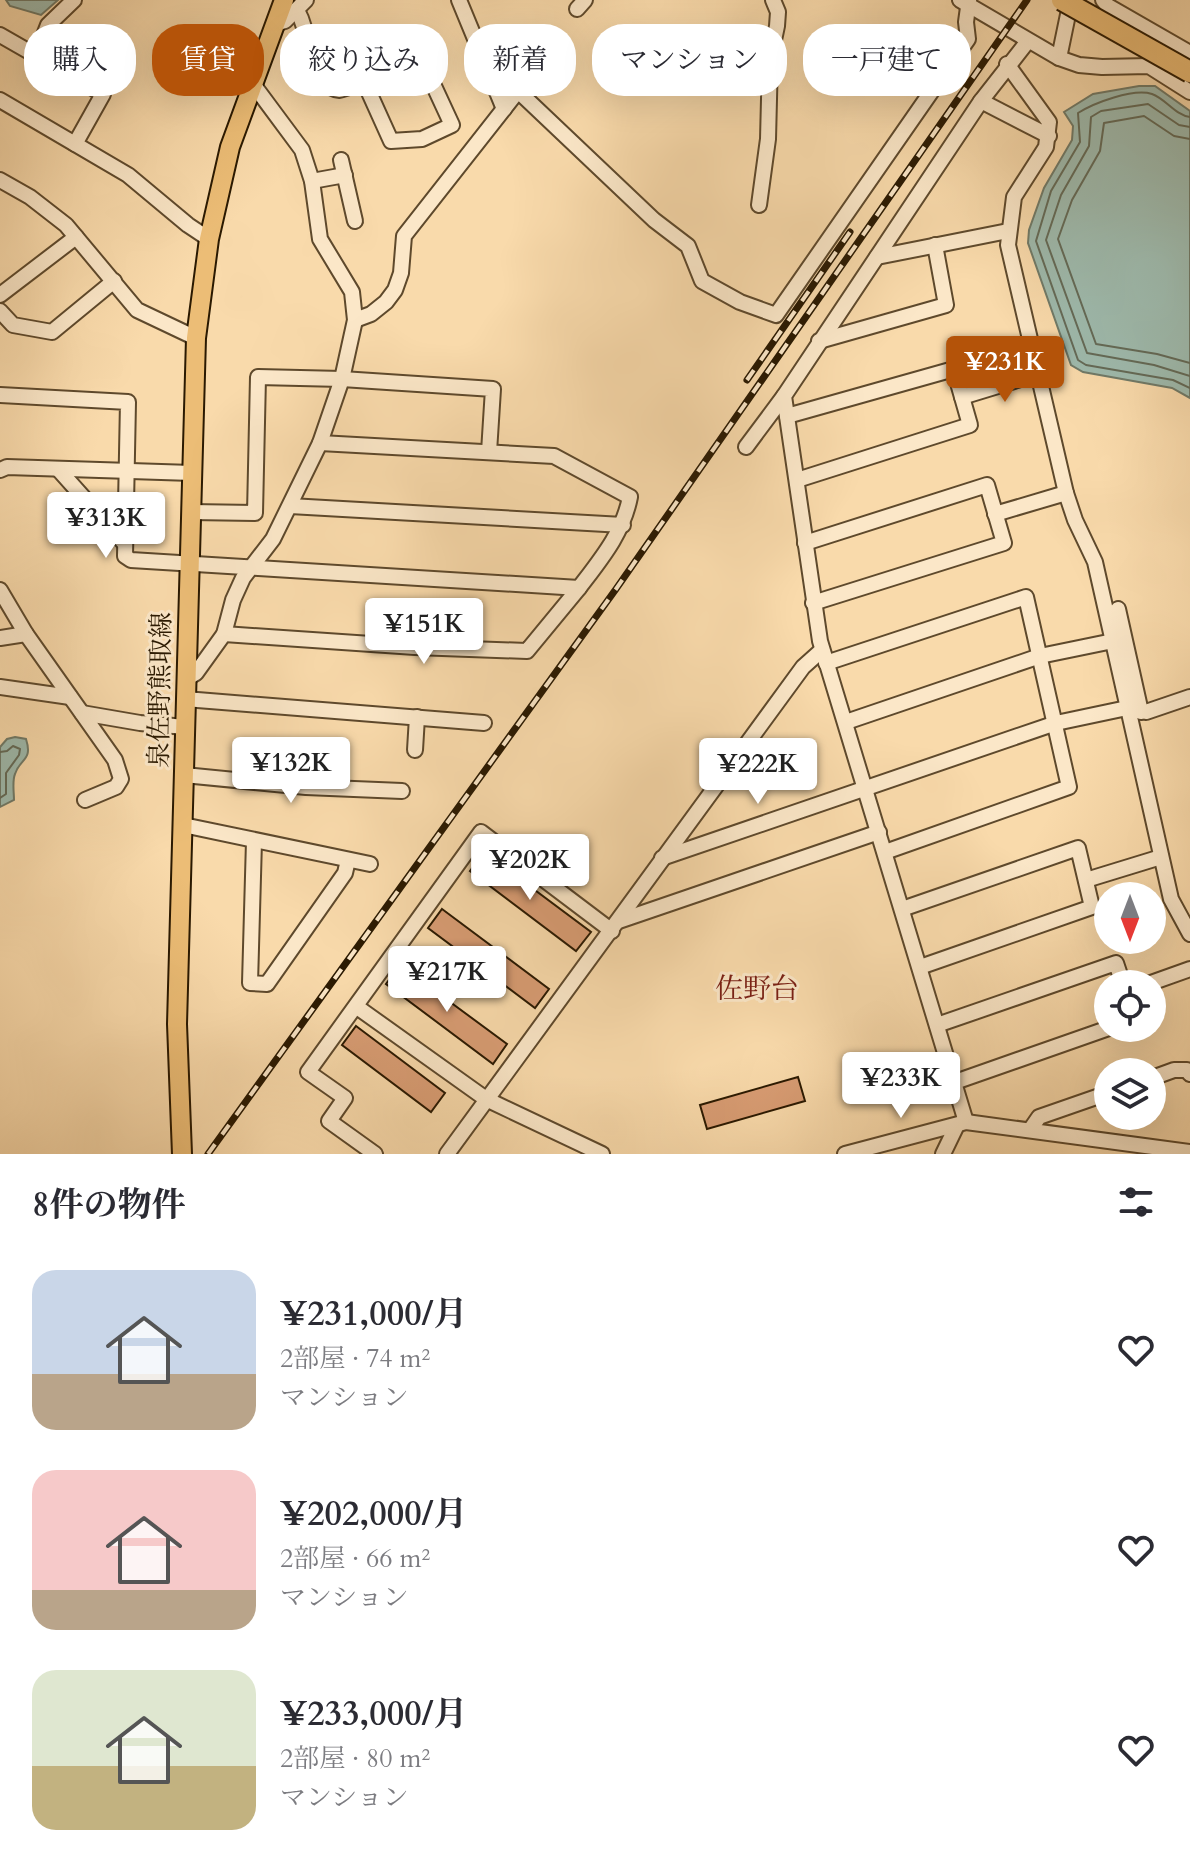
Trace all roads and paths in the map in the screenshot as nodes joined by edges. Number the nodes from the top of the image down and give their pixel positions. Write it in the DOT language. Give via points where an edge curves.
graph roads {
  1 [pos="74,0"];
  2 [pos="459,0"];
  3 [pos="774,0"];
  4 [pos="1062,0"];
  5 [pos="1071,0"];
  6 [pos="1103,0"];
  7 [pos="966,2"];
  8 [pos="296,3"];
  9 [pos="49,24"];
  10 [pos="303,24"];
  11 [pos="0,35"];
  12 [pos="1028,41"];
  13 [pos="24,49"];
  14 [pos="1190,53"];
  15 [pos="264,54"];
  16 [pos="1059,58"];
  17 [pos="1007,64"];
  18 [pos="1190,72"];
  19 [pos="363,79"];
  20 [pos="1190,92"];
  21 [pos="102,96"];
  22 [pos="249,96"];
  23 [pos="262,96"];
  24 [pos="0,100"];
  25 [pos="981,101"];
  26 [pos="504,109"];
  27 [pos="1049,136"];
  28 [pos="75,144"];
  29 [pos="0,180"];
  30 [pos="312,181"];
  31 [pos="759,205"];
  32 [pos="355,221"];
  33 [pos="1008,231"];
  34 [pos="76,237"];
  35 [pos="209,239"];
  36 [pos="935,245"];
  37 [pos="877,257"];
  38 [pos="114,281"];
  39 [pos="0,295"];
  40 [pos="0,311"];
  41 [pos="355,320"];
  42 [pos="196,338"];
  43 [pos="819,341"];
  44 [pos="1037,374"];
  45 [pos="342,379"];
  46 [pos="0,395"];
  47 [pos="784,396"];
  48 [pos="962,397"];
  49 [pos="787,416"];
  50 [pos="320,443"];
  51 [pos="746,447"];
  52 [pos="489,452"];
  53 [pos="0,470"];
  54 [pos="59,470"];
  55 [pos="126,472"];
  56 [pos="192,473"];
  57 [pos="797,480"];
  58 [pos="1066,493"];
  59 [pos="290,506"];
  60 [pos="191,512"];
  61 [pos="995,514"];
  62 [pos="623,525"];
  63 [pos="805,543"];
  64 [pos="125,544"];
  65 [pos="189,564"];
  66 [pos="251,570"];
  67 [pos="579,588"];
  68 [pos="0,590"];
  69 [pos="813,603"];
  70 [pos="1118,609"];
  71 [pos="26,634"];
  72 [pos="224,634"];
  73 [pos="0,638"];
  74 [pos="1113,641"];
  75 [pos="824,656"];
  76 [pos="1040,656"];
  77 [pos="186,679"];
  78 [pos="0,687"];
  79 [pos="70,697"];
  80 [pos="1190,697"];
  81 [pos="185,699"];
  82 [pos="1134,710"];
  83 [pos="82,713"];
  84 [pos="417,717"];
  85 [pos="846,722"];
  86 [pos="484,723"];
  87 [pos="1056,723"];
  88 [pos="185,727"];
  89 [pos="415,750"];
  90 [pos="184,775"];
  91 [pos="866,790"];
  92 [pos="402,791"];
  93 [pos="85,800"];
  94 [pos="183,825"];
  95 [pos="879,832"];
  96 [pos="254,841"];
  97 [pos="885,852"];
  98 [pos="1161,857"];
  99 [pos="661,859"];
  100 [pos="348,860"];
  101 [pos="370,864"];
  102 [pos="1086,880"];
  103 [pos="902,909"];
  104 [pos="615,926"];
  105 [pos="1190,934"];
  106 [pos="920,967"];
  107 [pos="1190,969"];
  108 [pos="1096,970"];
  109 [pos="1118,970"];
  110 [pos="1094,971"];
  111 [pos="1166,978"];
  112 [pos="357,1007"];
  113 [pos="937,1025"];
  114 [pos="1094,1033"];
  115 [pos="1166,1073"];
  116 [pos="1190,1074"];
  117 [pos="955,1082"];
  118 [pos="1094,1098"];
  119 [pos="486,1099"];
  120 [pos="961,1124"];
  121 [pos="1030,1130"];
  122 [pos="1190,1152"];
  123 [pos="182,1153"];
  124 [pos="375,1154"];
  125 [pos="447,1154"];
  126 [pos="602,1154"];
  127 [pos="845,1154"];
  128 [pos="943,1154"];
  1 -- 9 [label="street"];
  2 -- 26 [label="street"];
  3 -- 31 [label="street" via="777,26"];
  4 -- 18 [label="highway, bridge"];
  5 -- 16 [label="street"];
  6 -- 14 [label="street"];
  7 -- 12 [label="street"];
  7 -- 26 [label="street" via="968,39 776,315 702,281 688,246 518,91"];
  8 -- 10 [label="street"];
  8 -- 15 [label="main road, 泉佐野熊取線" via="275,24"];
  11 -- 13 [label="street"];
  12 -- 16 [label="street"];
  12 -- 17 [label="street"];
  16 -- 20 [label="street" via="1079,65 1149,66"];
  17 -- 25 [label="street"];
  17 -- 27 [label="street" via="1049,122"];
  19 -- 19 [label="street" via="414,56 421,58 452,125 422,139 391,141"];
  21 -- 28 [label="street"];
  22 -- 35 [label="main road, 泉佐野熊取線" via="230,147"];
  23 -- 30 [label="street" via="302,150"];
  24 -- 28 [label="street"];
  25 -- 27 [label="street"];
  25 -- 37 [label="street"];
  26 -- 41 [label="street" via="404,236 395,290 371,314"];
  27 -- 33 [label="street" via="1014,197"];
  28 -- 35 [label="street" via="128,175"];
  29 -- 34 [label="street" via="30,197"];
  30 -- 32 [label="street" via="343,167"];
  30 -- 41 [label="street" via="320,239 352,292"];
  33 -- 36 [label="street"];
  33 -- 44 [label="street"];
  34 -- 38 [label="street"];
  34 -- 39 [label="street"];
  35 -- 42 [label="main road, 泉佐野熊取線"];
  36 -- 37 [label="street"];
  36 -- 43 [label="street" via="946,305"];
  37 -- 43 [label="street"];
  38 -- 40 [label="street" via="52,332 13,325"];
  38 -- 42 [label="street" via="137,310"];
  41 -- 45 [label="street"];
  42 -- 56 [label="main road, 泉佐野熊取線"];
  43 -- 47 [label="street"];
  44 -- 48 [label="street"];
  44 -- 58 [label="street"];
  45 -- 50 [label="street"];
  45 -- 52 [label="street" via="493,389"];
  45 -- 60 [label="street" via="258,377 255,513"];
  46 -- 55 [label="street" via="128,402"];
  47 -- 49 [label="street"];
  47 -- 51 [label="street"];
  48 -- 49 [label="street" via="954,369"];
  48 -- 57 [label="street" via="970,425"];
  49 -- 57 [label="street"];
  50 -- 52 [label="street"];
  50 -- 59 [label="street"];
  52 -- 62 [label="street" via="554,456 630,497"];
  53 -- 54 [label="street"];
  54 -- 55 [label="street"];
  54 -- 64 [label="street"];
  55 -- 56 [label="street"];
  55 -- 64 [label="street"];
  56 -- 60 [label="main road, 泉佐野熊取線"];
  57 -- 63 [label="street"];
  58 -- 61 [label="street"];
  58 -- 74 [label="street" via="1095,562"];
  59 -- 62 [label="street"];
  59 -- 66 [label="street"];
  60 -- 65 [label="main road, 泉佐野熊取線"];
  61 -- 63 [label="street" via="987,485"];
  61 -- 69 [label="street" via="1004,543"];
  62 -- 67 [label="street"];
  63 -- 69 [label="street"];
  64 -- 65 [label="street" via="125,556 131,560"];
  65 -- 66 [label="street"];
  65 -- 77 [label="main road, 泉佐野熊取線"];
  66 -- 67 [label="street"];
  66 -- 72 [label="street" via="233,600"];
  67 -- 72 [label="street" via="527,651"];
  68 -- 71 [label="street"];
  69 -- 75 [label="street"];
  70 -- 82 [label="street"];
  71 -- 73 [label="street"];
  71 -- 79 [label="street"];
  72 -- 77 [label="street"];
  74 -- 76 [label="street"];
  74 -- 82 [label="street"];
  75 -- 76 [label="street" via="1026,597"];
  75 -- 85 [label="street"];
  75 -- 99 [label="street" via="803,667"];
  76 -- 85 [label="street"];
  76 -- 87 [label="street"];
  77 -- 81 [label="main road, 泉佐野熊取線"];
  78 -- 79 [label="street"];
  79 -- 83 [label="street"];
  80 -- 82 [label="street"];
  81 -- 84 [label="street"];
  81 -- 88 [label="main road, 泉佐野熊取線"];
  82 -- 87 [label="street"];
  82 -- 98 [label="street"];
  83 -- 88 [label="street"];
  83 -- 93 [label="street" via="115,760 121,779 116,787"];
  84 -- 86 [label="street"];
  84 -- 89 [label="street"];
  85 -- 91 [label="street"];
  87 -- 91 [label="street"];
  87 -- 97 [label="street" via="1069,787"];
  88 -- 90 [label="main road, 泉佐野熊取線"];
  90 -- 92 [label="street"];
  90 -- 94 [label="main road, 泉佐野熊取線"];
  91 -- 95 [label="street"];
  91 -- 99 [label="street"];
  94 -- 96 [label="street"];
  94 -- 123 [label="main road, 泉佐野熊取線" via="177,1024"];
  95 -- 97 [label="street"];
  95 -- 104 [label="street"];
  96 -- 100 [label="street"];
  96 -- 100 [label="street" via="250,983 267,984 345,873"];
  97 -- 103 [label="street"];
  98 -- 102 [label="street"];
  98 -- 105 [label="street" via="1171,899"];
  99 -- 104 [label="street"];
  100 -- 101 [label="street"];
  102 -- 103 [label="street" via="1078,848"];
  102 -- 106 [label="street" via="1092,907"];
  103 -- 106 [label="street"];
  104 -- 112 [label="street" via="481,832"];
  104 -- 119 [label="street"];
  106 -- 113 [label="street"];
  107 -- 111 [label="street"];
  108 -- 109 [label="street" via="1116,963"];
  110 -- 113 [label="street"];
  112 -- 119 [label="street"];
  112 -- 124 [label="street" via="308,1072 345,1098 329,1121"];
  113 -- 117 [label="street"];
  114 -- 117 [label="street"];
  115 -- 116 [label="street"];
  117 -- 120 [label="street"];
  118 -- 121 [label="street" via="1039,1117"];
  119 -- 125 [label="street"];
  119 -- 126 [label="street"];
  120 -- 121 [label="street"];
  120 -- 127 [label="street"];
  120 -- 128 [label="street"];
  121 -- 122 [label="street"];
}
